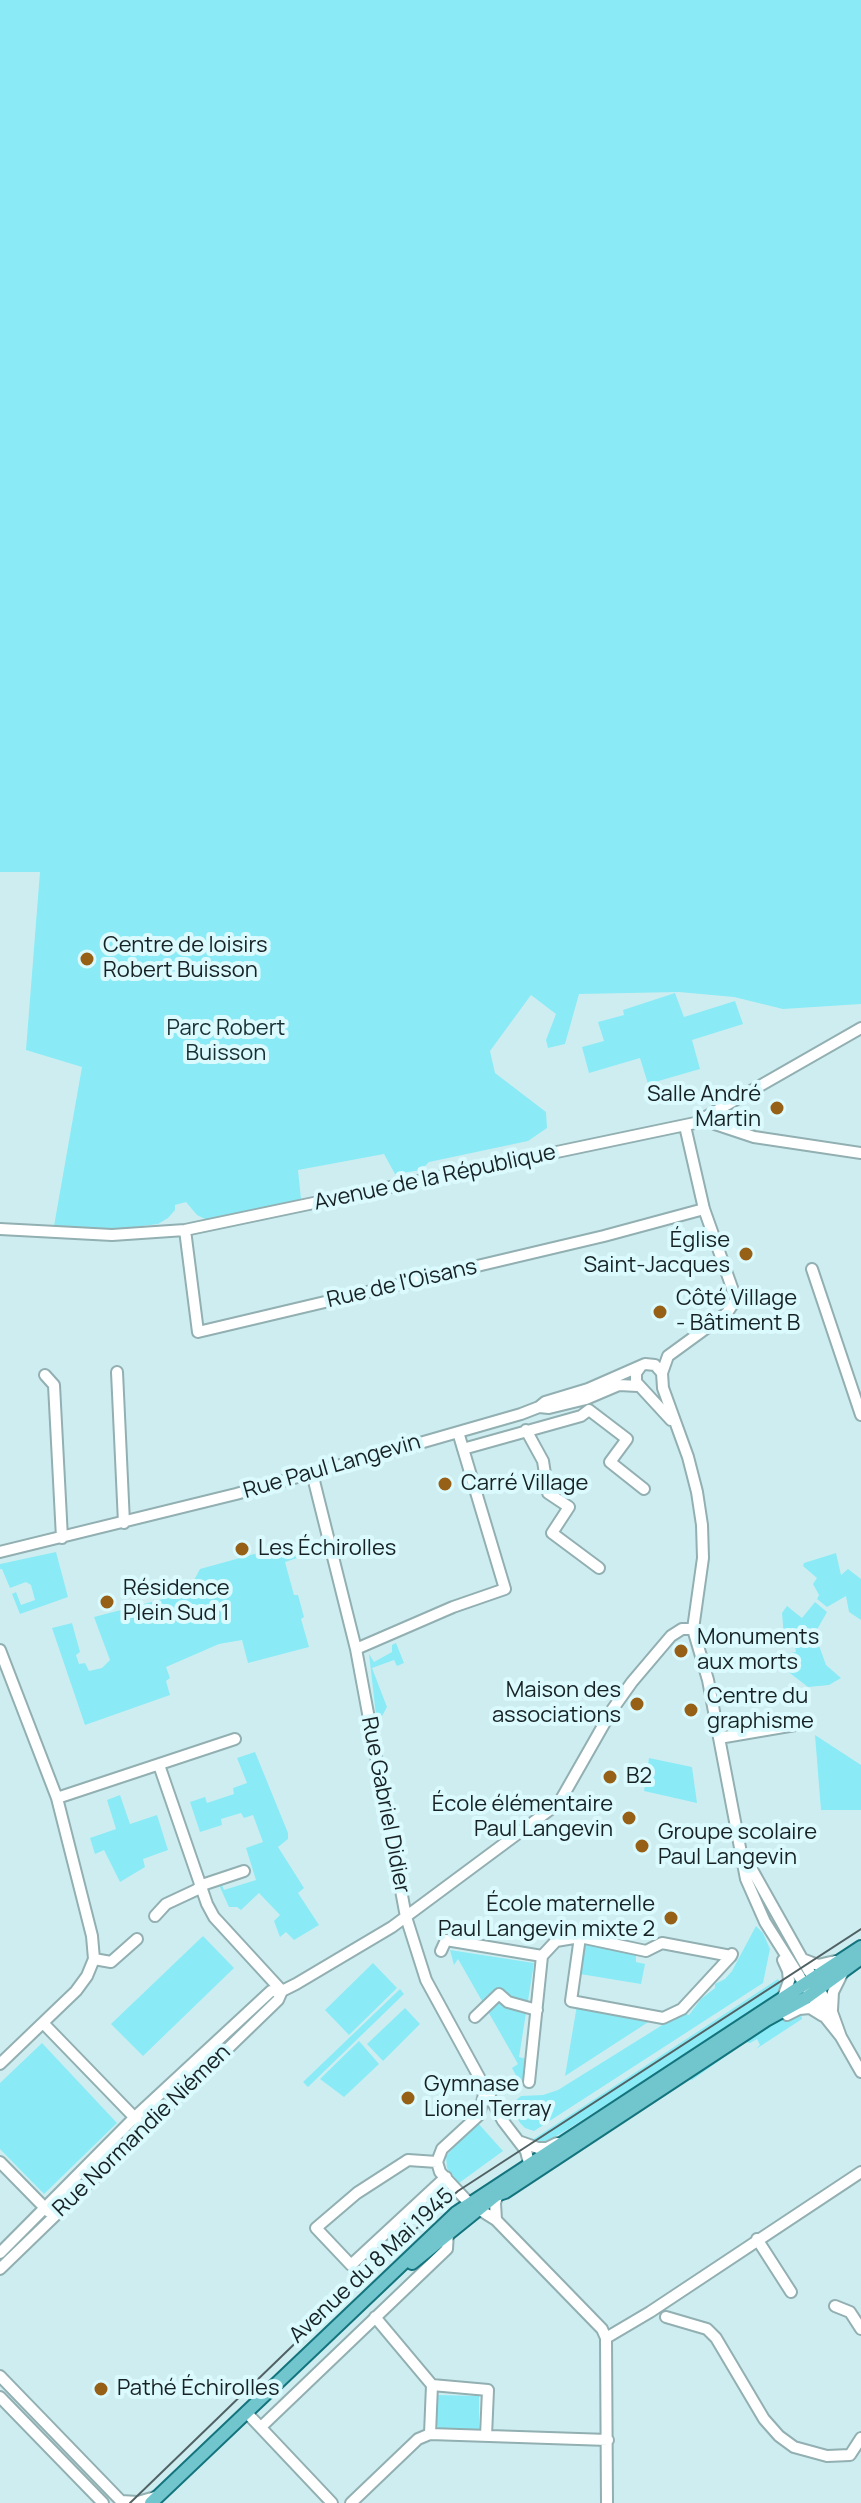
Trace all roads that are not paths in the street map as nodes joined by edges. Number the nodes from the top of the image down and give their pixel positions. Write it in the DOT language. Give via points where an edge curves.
graph roads {
  1 [pos="861,1028"];
  2 [pos="709,1116"];
  3 [pos="685,1126"];
  4 [pos="861,1153"];
  5 [pos="704,1209"];
  6 [pos="0,1229"];
  7 [pos="185,1230"];
  8 [pos="812,1269"];
  9 [pos="679,1347"];
  10 [pos="643,1365"];
  11 [pos="117,1372"];
  12 [pos="45,1375"];
  13 [pos="662,1376"];
  14 [pos="641,1388"];
  15 [pos="587,1399"];
  16 [pos="861,1415"];
  17 [pos="677,1428"];
  18 [pos="526,1430"];
  19 [pos="458,1432"];
  20 [pos="463,1449"];
  21 [pos="312,1473"];
  22 [pos="644,1489"];
  23 [pos="124,1523"];
  24 [pos="62,1538"];
  25 [pos="0,1552"];
  26 [pos="599,1568"];
  27 [pos="693,1629"];
  28 [pos="356,1649"];
  29 [pos="0,1650"];
  30 [pos="801,1724"];
  31 [pos="719,1738"];
  32 [pos="235,1739"];
  33 [pos="159,1765"];
  34 [pos="57,1798"];
  35 [pos="741,1851"];
  36 [pos="244,1871"];
  37 [pos="200,1888"];
  38 [pos="155,1916"];
  39 [pos="406,1917"];
  40 [pos="768,1927"];
  41 [pos="580,1937"];
  42 [pos="137,1939"];
  43 [pos="775,1939"];
  44 [pos="441,1951"];
  45 [pos="857,1953"];
  46 [pos="542,1956"];
  47 [pos="94,1959"];
  48 [pos="802,1959"];
  49 [pos="843,1971"];
  50 [pos="812,1986"];
  51 [pos="282,1991"];
  52 [pos="782,1999"];
  53 [pos="537,2010"];
  54 [pos="828,2015"];
  55 [pos="475,2017"];
  56 [pos="766,2020"];
  57 [pos="44,2024"];
  58 [pos="839,2031"];
  59 [pos="0,2064"];
  60 [pos="861,2072"];
  61 [pos="529,2082"];
  62 [pos="486,2086"];
  63 [pos="479,2115"];
  64 [pos="135,2117"];
  65 [pos="503,2121"];
  66 [pos="146,2129"];
  67 [pos="572,2135"];
  68 [pos="521,2142"];
  69 [pos="0,2162"];
  70 [pos="437,2162"];
  71 [pos="529,2163"];
  72 [pos="861,2172"];
  73 [pos="446,2177"];
  74 [pos="496,2195"];
  75 [pos="474,2206"];
  76 [pos="50,2213"];
  77 [pos="496,2220"];
  78 [pos="448,2232"];
  79 [pos="28,2235"];
  80 [pos="757,2239"];
  81 [pos="0,2253"];
  82 [pos="0,2269"];
  83 [pos="791,2292"];
  84 [pos="835,2306"];
  85 [pos="375,2317"];
  86 [pos="666,2317"];
  87 [pos="861,2329"];
  88 [pos="606,2338"];
  89 [pos="0,2376"];
  90 [pos="432,2385"];
  91 [pos="0,2397"];
  92 [pos="248,2414"];
  93 [pos="261,2427"];
  94 [pos="430,2434"];
  95 [pos="486,2436"];
  96 [pos="861,2438"];
  97 [pos="608,2440"];
  98 [pos="856,2455"];
  99 [pos="156,2501"];
  100 [pos="103,2503"];
  101 [pos="124,2503"];
  102 [pos="332,2503"];
  103 [pos="351,2503"];
  104 [pos="607,2503"];
  1 -- 2 [label="street, Avenue de la République"];
  2 -- 3 [label="street, Avenue de la République"];
  2 -- 4 [label="street" via="715,1124 754,1137"];
  3 -- 5 [label="street"];
  3 -- 7 [label="street, Avenue de la République"];
  5 -- 7 [label="street, Rue de l'Oisans" via="198,1332"];
  5 -- 9 [label="street" via="736,1299 727,1313"];
  6 -- 7 [label="street, Avenue de la République" via="112,1235"];
  8 -- 16 [label="street"];
  9 -- 10 [label="street, Rue Paul Langevin"];
  9 -- 13 [label="street" via="668,1356"];
  10 -- 13 [label="street" via="655,1365"];
  10 -- 14 [label="street" via="635,1378"];
  10 -- 15 [label="street, Rue Paul Langevin"];
  11 -- 23 [label="street"];
  12 -- 24 [label="street" via="54,1385"];
  13 -- 14 [label="street" via="654,1391"];
  13 -- 17 [label="street"];
  14 -- 15 [label="street, Rue Paul Langevin" via="619,1385"];
  14 -- 17 [label="street"];
  15 -- 18 [label="street" via="581,1416"];
  15 -- 19 [label="street, Rue Paul Langevin" via="539,1407"];
  15 -- 22 [label="street" via="627,1439 610,1462"];
  17 -- 27 [label="street" via="702,1525"];
  18 -- 20 [label="street"];
  18 -- 26 [label="street" via="543,1461 548,1493 569,1507 552,1533"];
  19 -- 20 [label="street"];
  19 -- 21 [label="street, Rue Paul Langevin"];
  20 -- 28 [label="street" via="505,1589"];
  21 -- 23 [label="street, Rue Paul Langevin"];
  21 -- 28 [label="street, Rue Gabriel Didier"];
  23 -- 24 [label="street, Rue Paul Langevin"];
  24 -- 25 [label="street, Rue Paul Langevin"];
  27 -- 31 [label="street"];
  27 -- 39 [label="street, Rue Normandie Niémen" via="671,1636 632,1682 559,1803"];
  28 -- 39 [label="street, Rue Gabriel Didier"];
  29 -- 34 [label="street"];
  30 -- 31 [label="street"];
  31 -- 35 [label="street"];
  32 -- 33 [label="street"];
  33 -- 34 [label="street"];
  33 -- 37 [label="street"];
  34 -- 47 [label="street"];
  35 -- 40 [label="street" via="746,1879"];
  35 -- 48 [label="street"];
  36 -- 37 [label="street"];
  37 -- 38 [label="street" via="166,1904"];
  37 -- 51 [label="street" via="214,1917"];
  39 -- 51 [label="street, Rue Normandie Niémen"];
  39 -- 62 [label="street, Rue Gabriel Didier" via="426,1980"];
  40 -- 43 [label="street"];
  40 -- 50 [label="street" via="786,1940"];
  41 -- 41 [label="street" via="571,2001 663,2018 682,2009 732,1955 662,1943 646,1951"];
  41 -- 46 [label="street" via="556,1941"];
  42 -- 47 [label="street" via="111,1962"];
  43 -- 50 [label="street"];
  43 -- 52 [label="street" via="788,1971"];
  44 -- 46 [label="street" via="446,1940"];
  45 -- 48 [label="street" via="818,1965"];
  45 -- 49 [label="main road"];
  45 -- 50 [label="main road"];
  46 -- 53 [label="street"];
  47 -- 57 [label="street" via="84,1983"];
  48 -- 50 [label="street"];
  49 -- 50 [label="main road"];
  49 -- 54 [label="street"];
  50 -- 52 [label="main road, Avenue du 8 Mai 1945"];
  50 -- 54 [label="street"];
  50 -- 56 [label="main road, Avenue du 8 Mai 1945"];
  50 -- 58 [label="street"];
  51 -- 64 [label="street, Rue Normandie Niémen" via="271,1991"];
  51 -- 66 [label="street, Rue Normandie Niémen"];
  52 -- 67 [label="main road, Avenue du 8 Mai 1945"];
  53 -- 55 [label="street" via="499,1994"];
  53 -- 61 [label="street"];
  54 -- 56 [label="street" via="810,2008"];
  54 -- 58 [label="street"];
  56 -- 74 [label="main road, Avenue du 8 Mai 1945"];
  57 -- 59 [label="street"];
  57 -- 64 [label="street"];
  58 -- 60 [label="street"];
  62 -- 63 [label="street"];
  62 -- 65 [label="street, Rue Gabriel Didier"];
  63 -- 65 [label="street"];
  63 -- 70 [label="street" via="442,2149"];
  64 -- 66 [label="street"];
  64 -- 76 [label="street, Rue Normandie Niémen"];
  65 -- 68 [label="street"];
  66 -- 76 [label="street, Rue Normandie Niémen"];
  67 -- 68 [label="street" via="547,2148"];
  67 -- 71 [label="main road, Avenue du 8 Mai 1945"];
  68 -- 71 [label="street"];
  69 -- 76 [label="street"];
  70 -- 73 [label="street"];
  70 -- 73 [label="street" via="408,2160 316,2228 351,2265"];
  71 -- 74 [label="street"];
  71 -- 75 [label="main road, Avenue du 8 Mai 1945"];
  72 -- 80 [label="street"];
  73 -- 75 [label="street"];
  74 -- 75 [label="main road, Avenue du 8 Mai 1945"];
  74 -- 77 [label="street"];
  75 -- 77 [label="street"];
  75 -- 78 [label="main road, Avenue du 8 Mai 1945"];
  75 -- 92 [label="main road, Avenue du 8 Mai 1945" via="404,2260"];
  76 -- 79 [label="street, Rue Normandie Niémen"];
  77 -- 88 [label="street"];
  78 -- 85 [label="street, Avenue du 8 Mai 1945" via="447,2249"];
  78 -- 92 [label="main road, Avenue du 8 Mai 1945"];
  79 -- 81 [label="street, Rue Normandie Niémen"];
  79 -- 82 [label="street, Rue Normandie Niémen"];
  80 -- 83 [label="street"];
  80 -- 88 [label="street"];
  84 -- 87 [label="street" via="850,2312"];
  85 -- 90 [label="street"];
  85 -- 93 [label="street, Avenue du 8 Mai 1945"];
  86 -- 98 [label="street" via="707,2329 716,2338 764,2419 794,2447 827,2456"];
  88 -- 97 [label="street"];
  89 -- 101 [label="street"];
  90 -- 94 [label="street"];
  90 -- 95 [label="street" via="488,2390"];
  91 -- 100 [label="street"];
  92 -- 93 [label="street"];
  92 -- 99 [label="main road, Avenue du 8 Mai 1945"];
  93 -- 102 [label="street"];
  94 -- 95 [label="street"];
  94 -- 103 [label="street" via="418,2439"];
  95 -- 97 [label="street"];
  96 -- 98 [label="street"];
  97 -- 104 [label="street"];
  99 -- 101 [label="street"];
}
